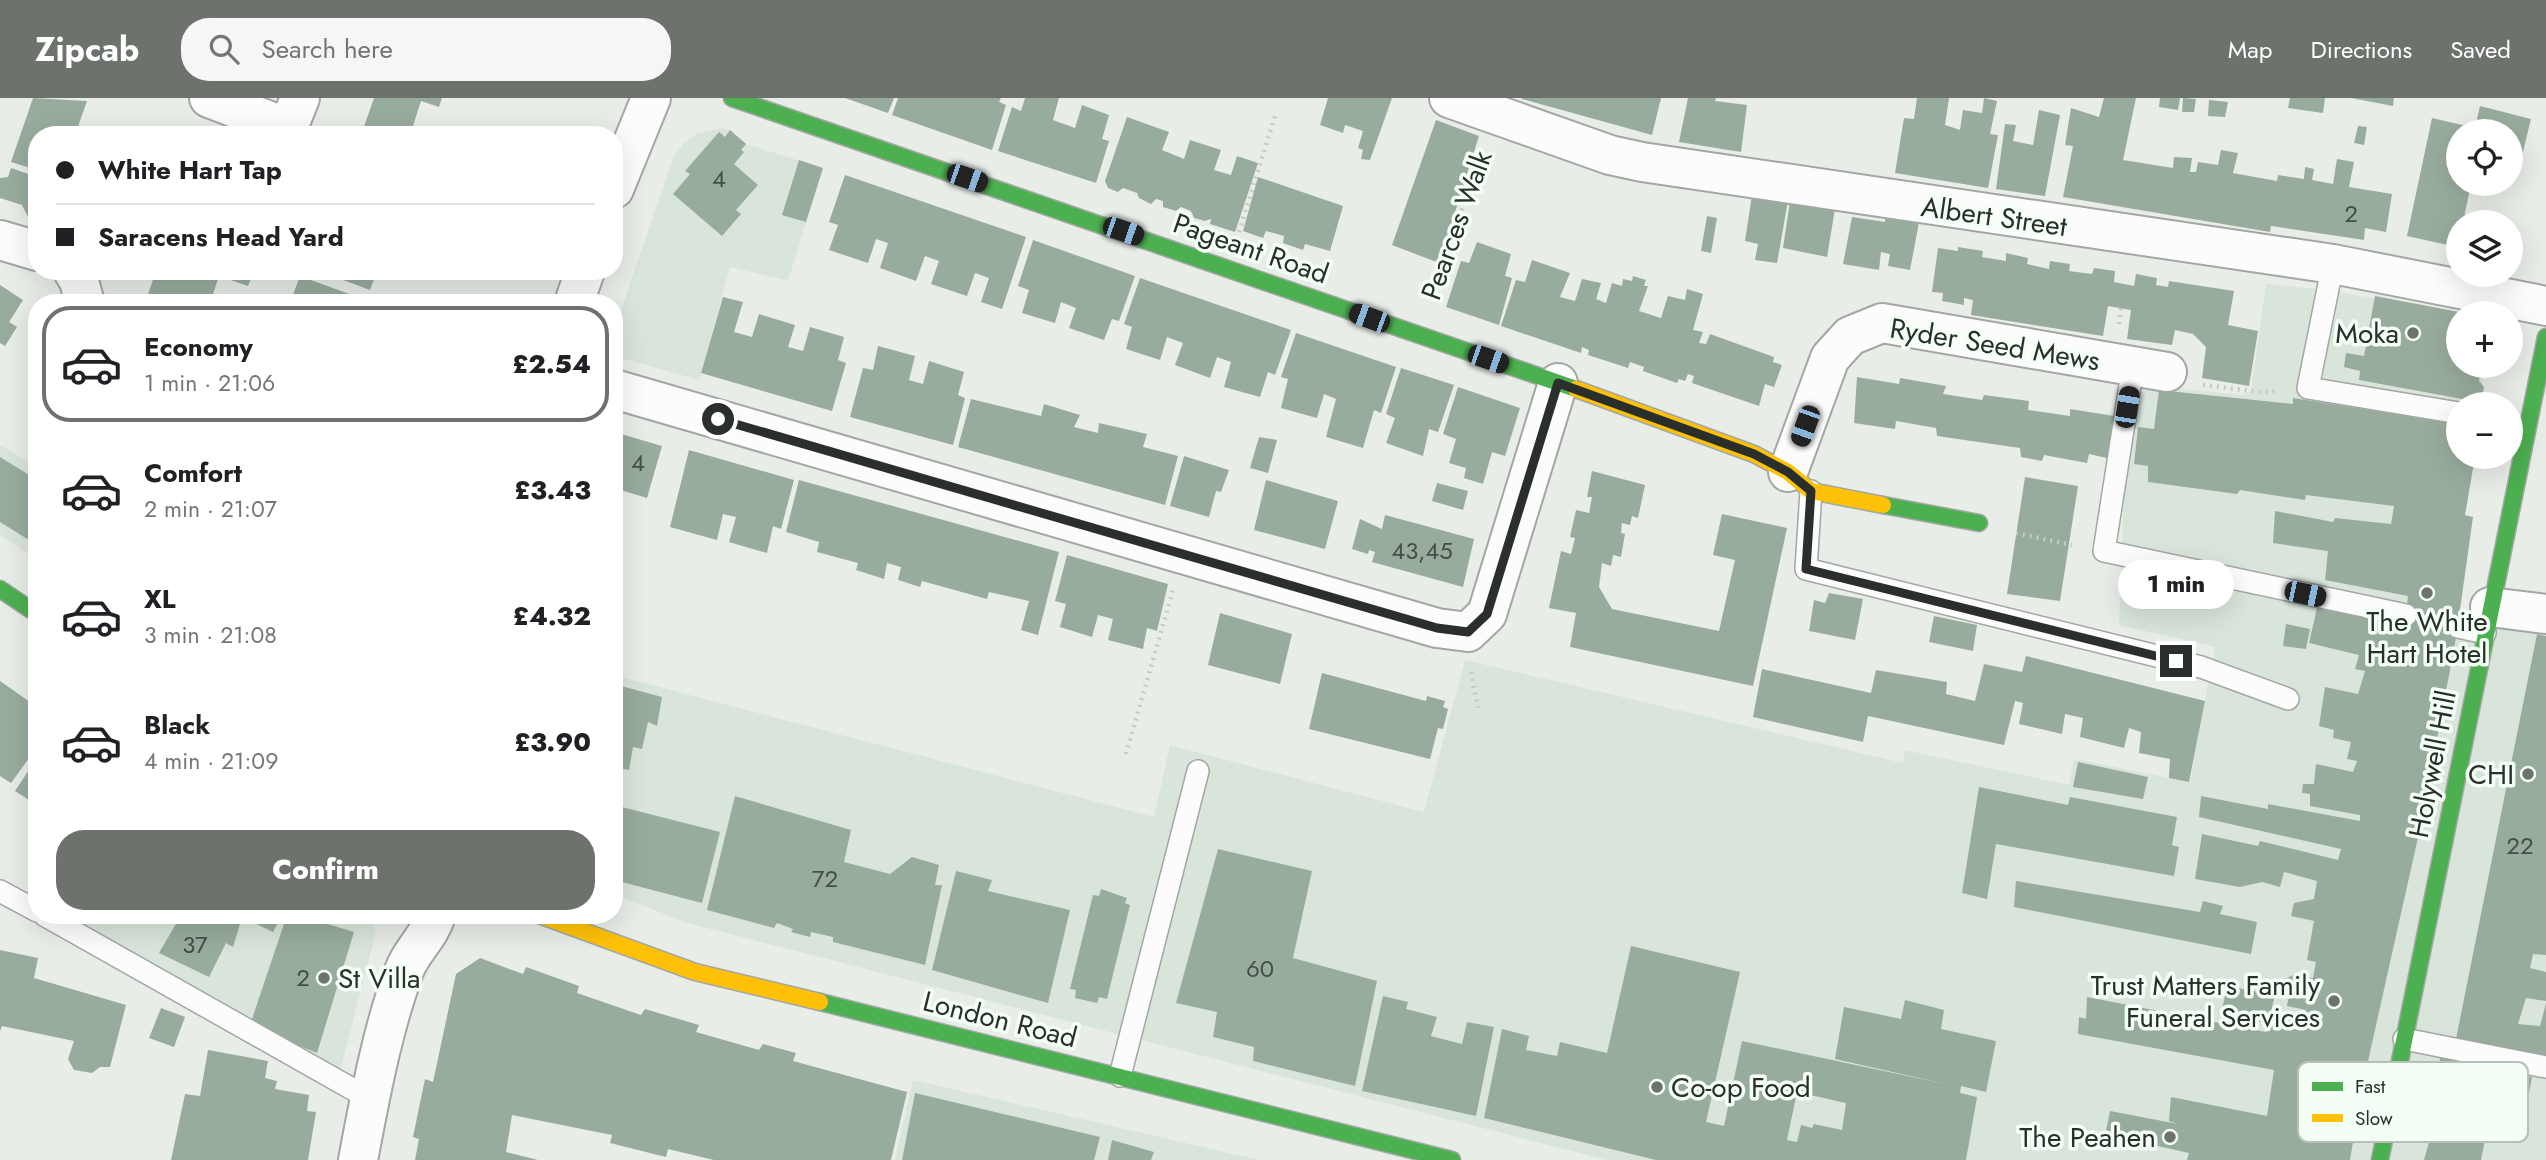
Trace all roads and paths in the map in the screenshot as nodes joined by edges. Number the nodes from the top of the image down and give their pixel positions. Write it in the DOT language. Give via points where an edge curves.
graph roads {
  1 [pos="209,98"];
  2 [pos="300,98"];
  3 [pos="651,98"];
  4 [pos="732,98"];
  5 [pos="1449,98"];
  6 [pos="1496,115"];
  7 [pos="1275,116"];
  8 [pos="283,126"];
  9 [pos="289,126"];
  10 [pos="623,167"];
  11 [pos="0,240"];
  12 [pos="28,248"];
  13 [pos="2333,264"];
  14 [pos="1227,267"];
  15 [pos="2546,306"];
  16 [pos="1417,335"];
  17 [pos="2546,337"];
  18 [pos="2150,369"];
  19 [pos="1558,383"];
  20 [pos="2308,388"];
  21 [pos="623,392"];
  22 [pos="2446,410"];
  23 [pos="2523,416"];
  24 [pos="2513,469"];
  25 [pos="1799,481"];
  26 [pos="1979,523"];
  27 [pos="2104,551"];
  28 [pos="1183,552"];
  29 [pos="0,589"];
  30 [pos="28,608"];
  31 [pos="2546,614"];
  32 [pos="2406,615"];
  33 [pos="2488,620"];
  34 [pos="2458,627"];
  35 [pos="2288,699"];
  36 [pos="1125,754"];
  37 [pos="1198,771"];
  38 [pos="0,891"];
  39 [pos="28,906"];
  40 [pos="60,924"];
  41 [pos="431,924"];
  42 [pos="564,924"];
  43 [pos="2403,1039"];
  44 [pos="2399,1062"];
  45 [pos="2520,1062"];
  46 [pos="2528,1063"];
  47 [pos="2546,1067"];
  48 [pos="1121,1076"];
  49 [pos="370,1099"];
  50 [pos="2383,1142"];
  51 [pos="358,1160"];
  52 [pos="1452,1160"];
  53 [pos="2380,1160"];
  1 -- 8 [label="street"];
  2 -- 9 [label="street"];
  3 -- 10 [label="street"];
  4 -- 14 [label="main road, Pageant Road"];
  5 -- 6 [label="street, Albert Street"];
  6 -- 13 [label="street, Albert Street" via="1642,162"];
  6 -- 16 [label="path, Pearces Walk"];
  7 -- 14 [label="path"];
  11 -- 12 [label="street"];
  13 -- 15 [label="street, Albert Street"];
  13 -- 20 [label="lane"];
  14 -- 16 [label="main road, Pageant Road"];
  16 -- 19 [label="main road, Pageant Road"];
  17 -- 23 [label="main road, Holywell Hill"];
  18 -- 20 [label="path" via="2188,383 2260,392"];
  18 -- 25 [label="street, Ryder Seed Mews" via="1882,323 1850,336 1830,358"];
  18 -- 27 [label="lane"];
  19 -- 25 [label="main road, Pageant Road" via="1754,454"];
  19 -- 28 [label="street" via="1487,614 1468,632 1437,628"];
  20 -- 22 [label="lane"];
  21 -- 28 [label="street"];
  24 -- 33 [label="main road, Holywell Hill"];
  25 -- 26 [label="main road, Pageant Road"];
  25 -- 35 [label="lane" via="1806,569 2202,667"];
  26 -- 27 [label="path"];
  27 -- 32 [label="lane"];
  28 -- 36 [label="path"];
  29 -- 30 [label="main road"];
  31 -- 33 [label="street"];
  33 -- 34 [label="lane"];
  33 -- 43 [label="main road, Holywell Hill"];
  37 -- 48 [label="lane"];
  38 -- 39 [label="lane"];
  40 -- 49 [label="lane"];
  41 -- 49 [label="street" via="404,969"];
  42 -- 48 [label="main road, London Road" via="695,972"];
  43 -- 44 [label="main road, Holywell Hill"];
  43 -- 45 [label="lane"];
  46 -- 47 [label="lane"];
  48 -- 52 [label="main road, London Road"];
  49 -- 51 [label="street"];
  50 -- 53 [label="main road, Holywell Hill"];
}
